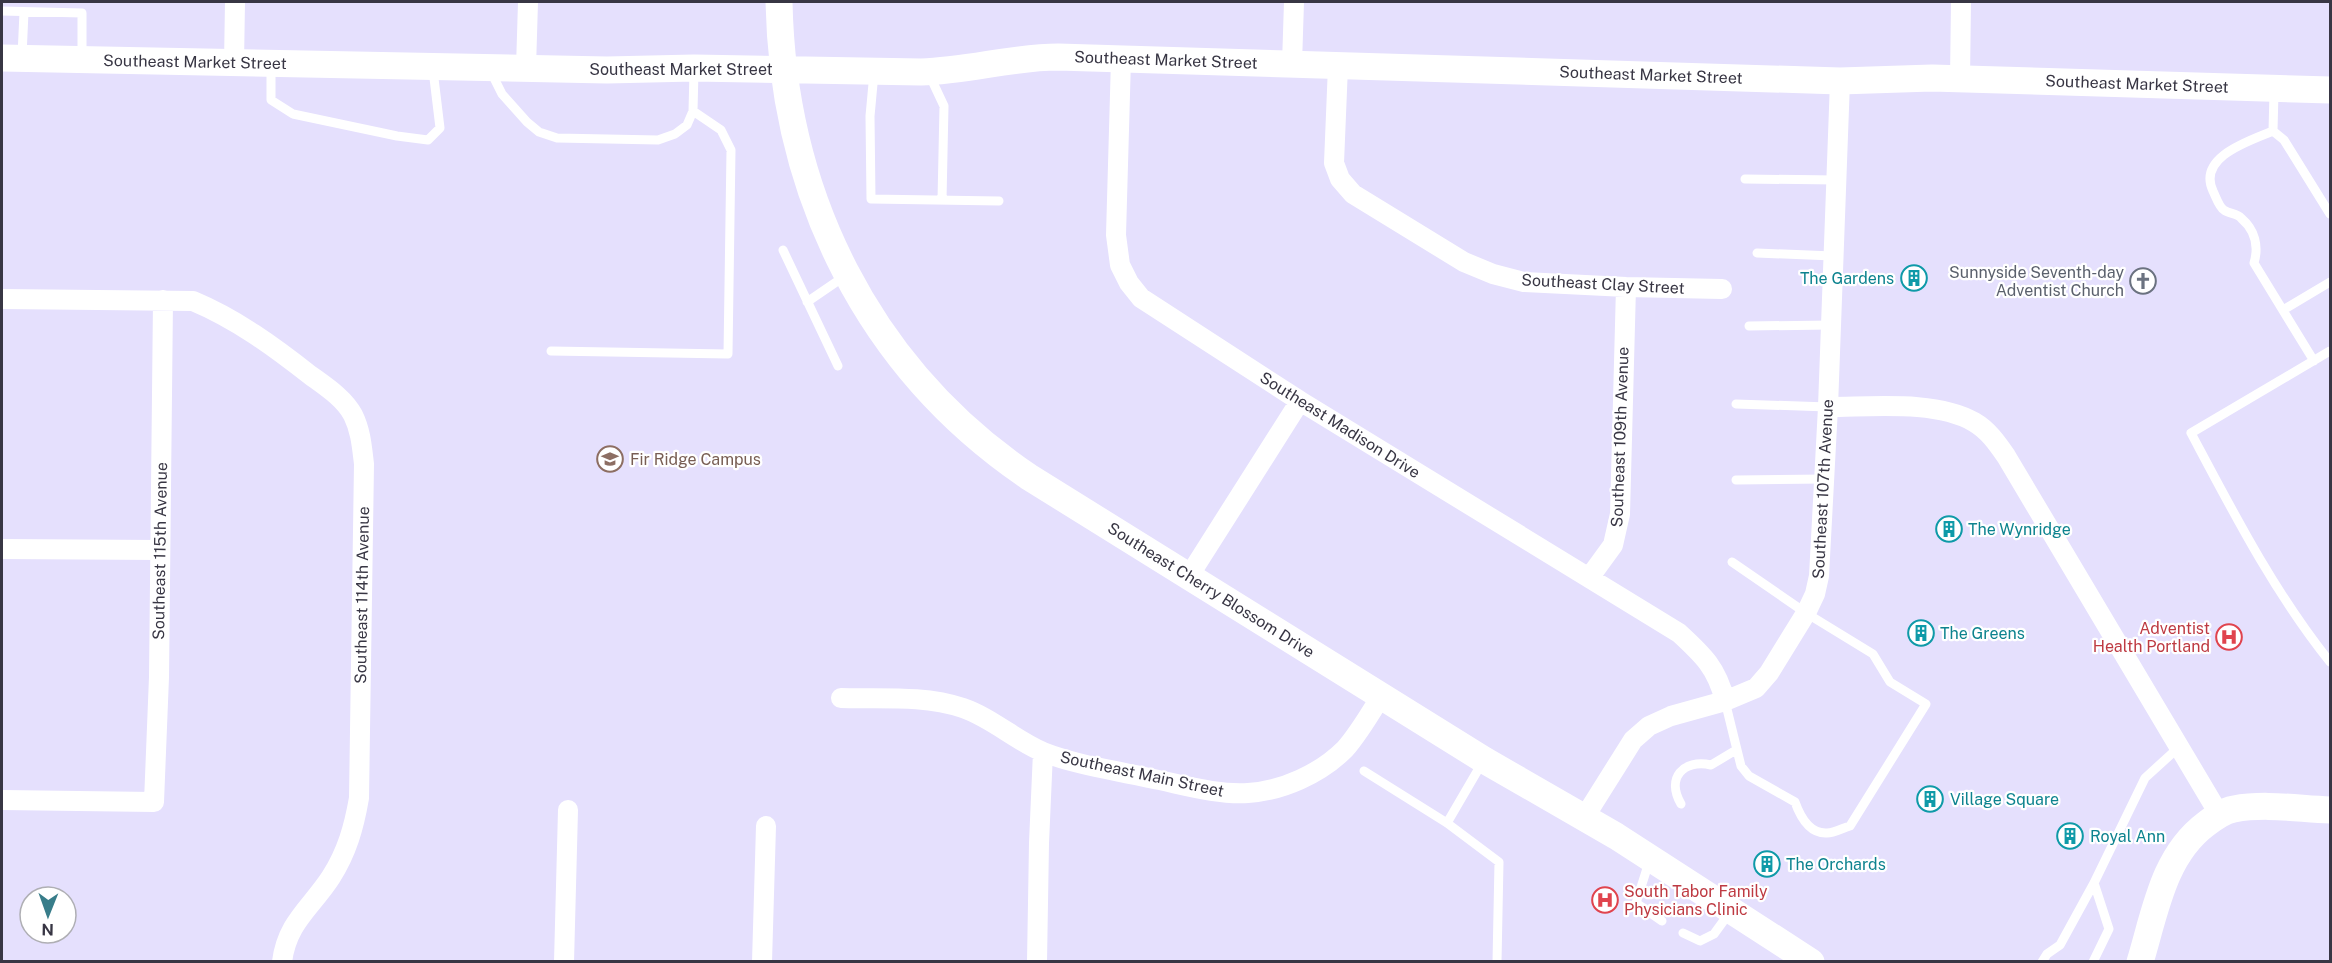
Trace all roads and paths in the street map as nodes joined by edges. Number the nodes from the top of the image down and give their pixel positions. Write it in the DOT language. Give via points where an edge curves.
graph roads {
  1 [pos="235,2"];
  2 [pos="528,2"];
  3 [pos="779,2"];
  4 [pos="1294,2"];
  5 [pos="1961,2"];
  6 [pos="2,11"];
  7 [pos="24,12"];
  8 [pos="12,58"];
  9 [pos="1121,59"];
  10 [pos="82,60"];
  11 [pos="234,63"];
  12 [pos="270,63"];
  13 [pos="1292,64"];
  14 [pos="433,66"];
  15 [pos="1338,66"];
  16 [pos="488,67"];
  17 [pos="526,68"];
  18 [pos="694,68"];
  19 [pos="782,69"];
  20 [pos="874,71"];
  21 [pos="928,72"];
  22 [pos="1960,79"];
  23 [pos="1840,81"];
  24 [pos="2275,88"];
  25 [pos="2331,90"];
  26 [pos="693,111"];
  27 [pos="2273,131"];
  28 [pos="1745,179"];
  29 [pos="1836,180"];
  30 [pos="942,200"];
  31 [pos="999,201"];
  32 [pos="2331,214"];
  33 [pos="783,250"];
  34 [pos="1757,253"];
  35 [pos="1833,256"];
  36 [pos="847,275"];
  37 [pos="2331,282"];
  38 [pos="1626,287"];
  39 [pos="1722,289"];
  40 [pos="2,299"];
  41 [pos="163,300"];
  42 [pos="807,302"];
  43 [pos="2283,310"];
  44 [pos="1831,325"];
  45 [pos="1749,326"];
  46 [pos="551,351"];
  47 [pos="2331,351"];
  48 [pos="2313,361"];
  49 [pos="838,366"];
  50 [pos="1300,401"];
  51 [pos="1736,404"];
  52 [pos="1828,406"];
  53 [pos="1824,479"];
  54 [pos="1736,480"];
  55 [pos="2,549"];
  56 [pos="160,550"];
  57 [pos="1732,562"];
  58 [pos="1189,576"];
  59 [pos="1589,578"];
  60 [pos="1806,613"];
  61 [pos="2331,662"];
  62 [pos="1381,696"];
  63 [pos="841,698"];
  64 [pos="1725,701"];
  65 [pos="2179,747"];
  66 [pos="1736,750"];
  67 [pos="1043,752"];
  68 [pos="1484,760"];
  69 [pos="1364,771"];
  70 [pos="2,800"];
  71 [pos="1681,804"];
  72 [pos="568,810"];
  73 [pos="2331,810"];
  74 [pos="2219,814"];
  75 [pos="1584,818"];
  76 [pos="1447,824"];
  77 [pos="766,826"];
  78 [pos="1650,859"];
  79 [pos="2094,883"];
  80 [pos="1731,911"];
  81 [pos="1662,921"];
  82 [pos="1683,933"];
  83 [pos="282,962"];
  84 [pos="564,962"];
  85 [pos="762,962"];
  86 [pos="1037,962"];
  87 [pos="1497,962"];
  88 [pos="1811,962"];
  89 [pos="2042,962"];
  90 [pos="2093,962"];
  91 [pos="2140,962"];
  1 -- 11 [label="street"];
  2 -- 17 [label="street"];
  3 -- 19 [label="street, Southeast Cherry Blossom Drive"];
  4 -- 13 [label="street"];
  5 -- 22 [label="street"];
  6 -- 7 [label="lane"];
  7 -- 8 [label="lane"];
  7 -- 10 [label="lane" via="82,13"];
  8 -- 10 [label="street, Southeast Market Street"];
  9 -- 13 [label="street, Southeast Market Street"];
  9 -- 21 [label="street, Southeast Market Street" via="1037,57"];
  9 -- 50 [label="street, Southeast Madison Drive" via="1116,235 1120,265 1129,283 1141,298"];
  10 -- 11 [label="street, Southeast Market Street"];
  11 -- 12 [label="street, Southeast Market Street"];
  12 -- 14 [label="street, Southeast Market Street"];
  12 -- 14 [label="lane" via="270,100 292,114 429,140 440,128"];
  13 -- 15 [label="street, Southeast Market Street"];
  14 -- 16 [label="street, Southeast Market Street"];
  15 -- 23 [label="street, Southeast Market Street"];
  15 -- 38 [label="street, Southeast Clay Street" via="1334,163 1340,179 1353,194 1464,262 1493,274 1524,282"];
  16 -- 17 [label="street, Southeast Market Street"];
  16 -- 26 [label="lane" via="502,94 527,122 539,132 557,138 658,140 687,125"];
  17 -- 18 [label="street, Southeast Market Street"];
  18 -- 19 [label="street, Southeast Market Street"];
  18 -- 26 [label="lane"];
  19 -- 20 [label="street, Southeast Market Street"];
  19 -- 36 [label="street, Southeast Cherry Blossom Drive" via="804,170"];
  20 -- 21 [label="street, Southeast Market Street"];
  20 -- 30 [label="lane" via="871,199"];
  21 -- 30 [label="lane" via="944,106"];
  22 -- 23 [label="street, Southeast Market Street"];
  22 -- 24 [label="street, Southeast Market Street"];
  23 -- 29 [label="street, Southeast 107th Avenue"];
  24 -- 25 [label="street, Southeast Market Street"];
  24 -- 27 [label="lane"];
  26 -- 46 [label="lane" via="721,130 731,150 728,354"];
  27 -- 32 [label="lane" via="2284,140"];
  27 -- 43 [label="lane" via="2212,165 2209,183 2224,210 2242,218 2256,240 2258,252 2254,263"];
  28 -- 29 [label="lane"];
  29 -- 35 [label="street, Southeast 107th Avenue"];
  30 -- 31 [label="lane"];
  33 -- 42 [label="lane"];
  34 -- 35 [label="lane"];
  35 -- 44 [label="street, Southeast 107th Avenue"];
  36 -- 42 [label="lane"];
  36 -- 58 [label="street, Southeast Cherry Blossom Drive" via="904,362 972,433 1029,477"];
  37 -- 43 [label="lane"];
  38 -- 39 [label="street, Southeast Clay Street"];
  38 -- 59 [label="street, Southeast 109th Avenue" via="1620,514 1613,545"];
  40 -- 41 [label="street"];
  41 -- 56 [label="street, Southeast 115th Avenue"];
  41 -- 83 [label="street, Southeast 114th Avenue" via="193,301 218,311 276,348 340,398 352,414 361,439 364,464 359,798 354,829 344,855 296,920"];
  42 -- 49 [label="lane"];
  43 -- 48 [label="lane"];
  44 -- 45 [label="lane"];
  44 -- 52 [label="street, Southeast 107th Avenue"];
  47 -- 48 [label="lane"];
  48 -- 61 [label="lane" via="2191,433 2254,551"];
  50 -- 58 [label="street"];
  50 -- 59 [label="street, Southeast Madison Drive"];
  51 -- 52 [label="lane"];
  52 -- 53 [label="street, Southeast 107th Avenue"];
  52 -- 65 [label="street" via="1941,411 1974,422 1990,435"];
  53 -- 54 [label="lane"];
  53 -- 60 [label="street, Southeast 107th Avenue" via="1819,576"];
  55 -- 56 [label="street"];
  56 -- 70 [label="street, Southeast 115th Avenue" via="154,802"];
  57 -- 60 [label="lane"];
  58 -- 62 [label="street, Southeast Cherry Blossom Drive"];
  59 -- 64 [label="street, Southeast Madison Drive" via="1679,633 1715,670"];
  60 -- 64 [label="street, Southeast 107th Avenue" via="1756,688"];
  60 -- 66 [label="lane" via="1873,654 1890,682 1926,704 1850,826 1826,834 1801,819 1795,802 1749,776"];
  62 -- 67 [label="street, Southeast Main Street" via="1357,734 1324,766 1269,791 1208,790"];
  62 -- 68 [label="street, Southeast Cherry Blossom Drive"];
  63 -- 67 [label="street, Southeast Main Street" via="926,700 963,709"];
  64 -- 66 [label="lane"];
  64 -- 75 [label="street, Southeast 107th Avenue" via="1649,726 1633,740"];
  65 -- 74 [label="street"];
  65 -- 79 [label="lane" via="2145,778"];
  66 -- 71 [label="lane" via="1711,765 1690,765 1681,771 1675,782 1675,794"];
  67 -- 86 [label="street"];
  68 -- 75 [label="street, Southeast Cherry Blossom Drive"];
  68 -- 76 [label="lane"];
  69 -- 76 [label="lane"];
  72 -- 84 [label="street"];
  73 -- 74 [label="street" via="2252,807"];
  74 -- 91 [label="street" via="2183,845 2171,865"];
  75 -- 78 [label="street, Southeast Cherry Blossom Drive"];
  76 -- 87 [label="lane" via="1498,862"];
  77 -- 85 [label="street"];
  78 -- 80 [label="street, Southeast Cherry Blossom Drive"];
  78 -- 81 [label="lane" via="1636,903"];
  79 -- 89 [label="lane" via="2060,945"];
  79 -- 90 [label="lane" via="2109,929"];
  80 -- 82 [label="lane" via="1714,934 1700,940"];
  80 -- 88 [label="street, Southeast Cherry Blossom Drive"];
}
